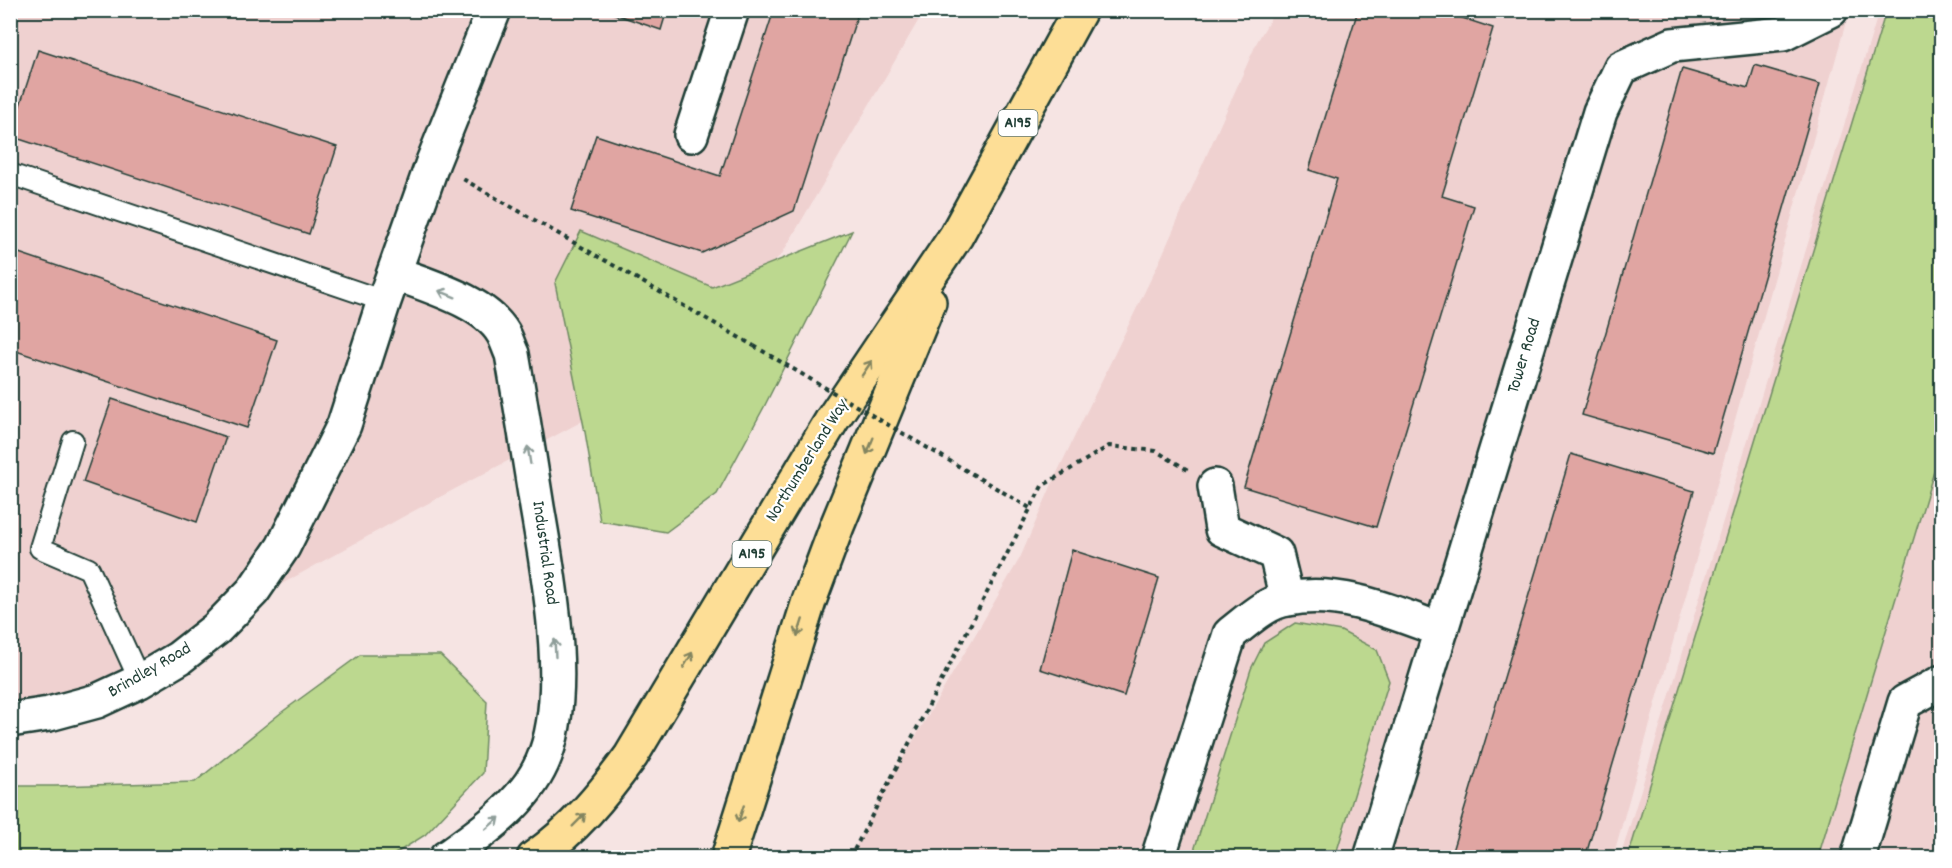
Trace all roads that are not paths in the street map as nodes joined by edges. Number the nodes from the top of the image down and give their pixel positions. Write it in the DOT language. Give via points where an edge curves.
graph roads {
  1 [pos="494,10"];
  2 [pos="732,10"];
  3 [pos="1080,10"];
  4 [pos="1831,10"];
  5 [pos="692,135"];
  6 [pos="10,174"];
  7 [pos="956,236"];
  8 [pos="390,287"];
  9 [pos="73,441"];
  10 [pos="1215,486"];
  11 [pos="1287,599"];
  12 [pos="1441,630"];
  13 [pos="141,681"];
  14 [pos="1941,682"];
  15 [pos="10,720"];
  16 [pos="446,858"];
  17 [pos="534,858"];
  18 [pos="728,858"];
  19 [pos="1158,858"];
  20 [pos="1371,858"];
  21 [pos="1858,858"];
  1 -- 8 [label="street"];
  2 -- 5 [label="street"];
  3 -- 7 [label="main road, Northumberland Way / A195"];
  4 -- 12 [label="street, Tower Road" via="1783,34 1672,45 1621,68 1600,112"];
  6 -- 8 [label="lane"];
  17 -- 7 [label="main road, Northumberland Way / A195, one-way" via="580,819 631,756 832,420"];
  7 -- 18 [label="main road, Northumberland Way / A195, one-way" via="809,601"];
  8 -- 13 [label="street, Brindley Road" via="345,425 283,547 253,591 216,629"];
  16 -- 8 [label="street, Industrial Road, one-way" via="508,809 528,787 542,763 555,708 554,627 512,354 502,332 487,315 465,301"];
  9 -- 13 [label="lane" via="40,548 89,569"];
  10 -- 11 [label="street" via="1222,529 1276,554"];
  11 -- 12 [label="street" via="1335,597"];
  11 -- 19 [label="street" via="1258,611 1230,634"];
  12 -- 20 [label="street, Tower Road"];
  13 -- 15 [label="street, Brindley Road" via="97,701"];
  14 -- 21 [label="street" via="1905,702"];
}
